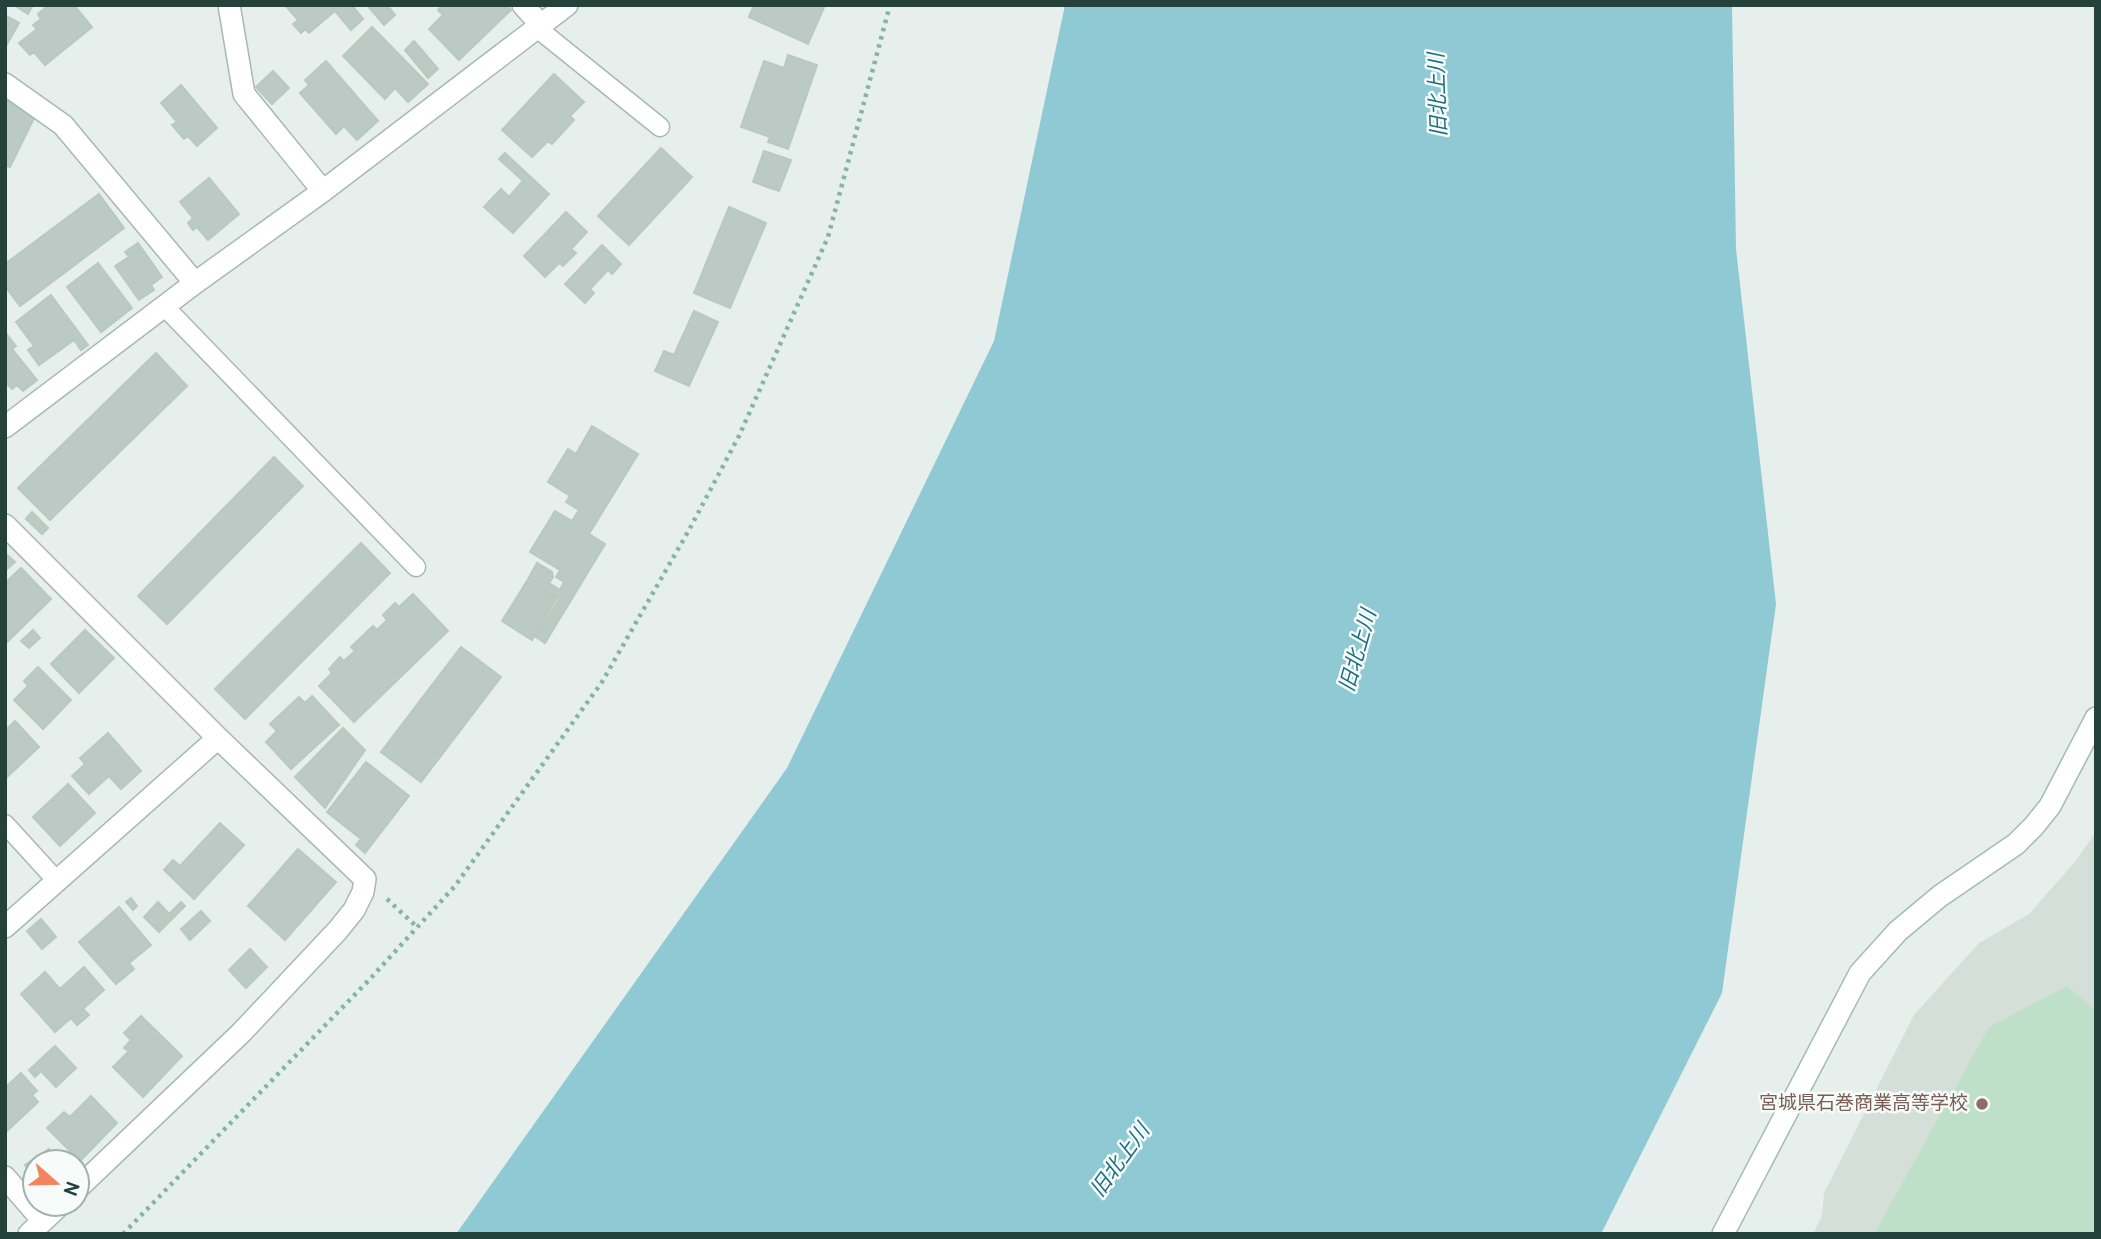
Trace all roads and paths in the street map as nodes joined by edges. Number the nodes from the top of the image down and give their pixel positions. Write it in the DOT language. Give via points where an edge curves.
graph roads {
  1 [pos="229,5"];
  2 [pos="523,5"];
  3 [pos="567,5"];
  4 [pos="890,5"];
  5 [pos="539,27"];
  6 [pos="5,84"];
  7 [pos="660,127"];
  8 [pos="323,191"];
  9 [pos="195,283"];
  10 [pos="164,306"];
  11 [pos="5,427"];
  12 [pos="5,525"];
  13 [pos="416,567"];
  14 [pos="2096,718"];
  15 [pos="218,738"];
  16 [pos="5,824"];
  17 [pos="57,881"];
  18 [pos="5,927"];
  19 [pos="91,1176"];
  20 [pos="5,1177"];
  21 [pos="36,1227"];
  22 [pos="122,1234"];
  23 [pos="1723,1234"];
  1 -- 8 [label="street" via="244,94"];
  2 -- 5 [label="street"];
  3 -- 5 [label="street"];
  4 -- 22 [label="path" via="828,236 738,436 602,682 455,886"];
  5 -- 7 [label="lane"];
  5 -- 8 [label="street"];
  6 -- 9 [label="street" via="63,125"];
  8 -- 9 [label="street"];
  9 -- 10 [label="street"];
  10 -- 11 [label="street"];
  10 -- 13 [label="lane"];
  12 -- 15 [label="street"];
  14 -- 23 [label="street" via="2050,806 2034,826 2016,844 1940,895 1898,931 1860,973"];
  15 -- 17 [label="street"];
  15 -- 19 [label="street" via="365,879 363,892 338,930 241,1033"];
  16 -- 17 [label="lane"];
  17 -- 18 [label="street"];
  20 -- 21 [label="street"];
}
